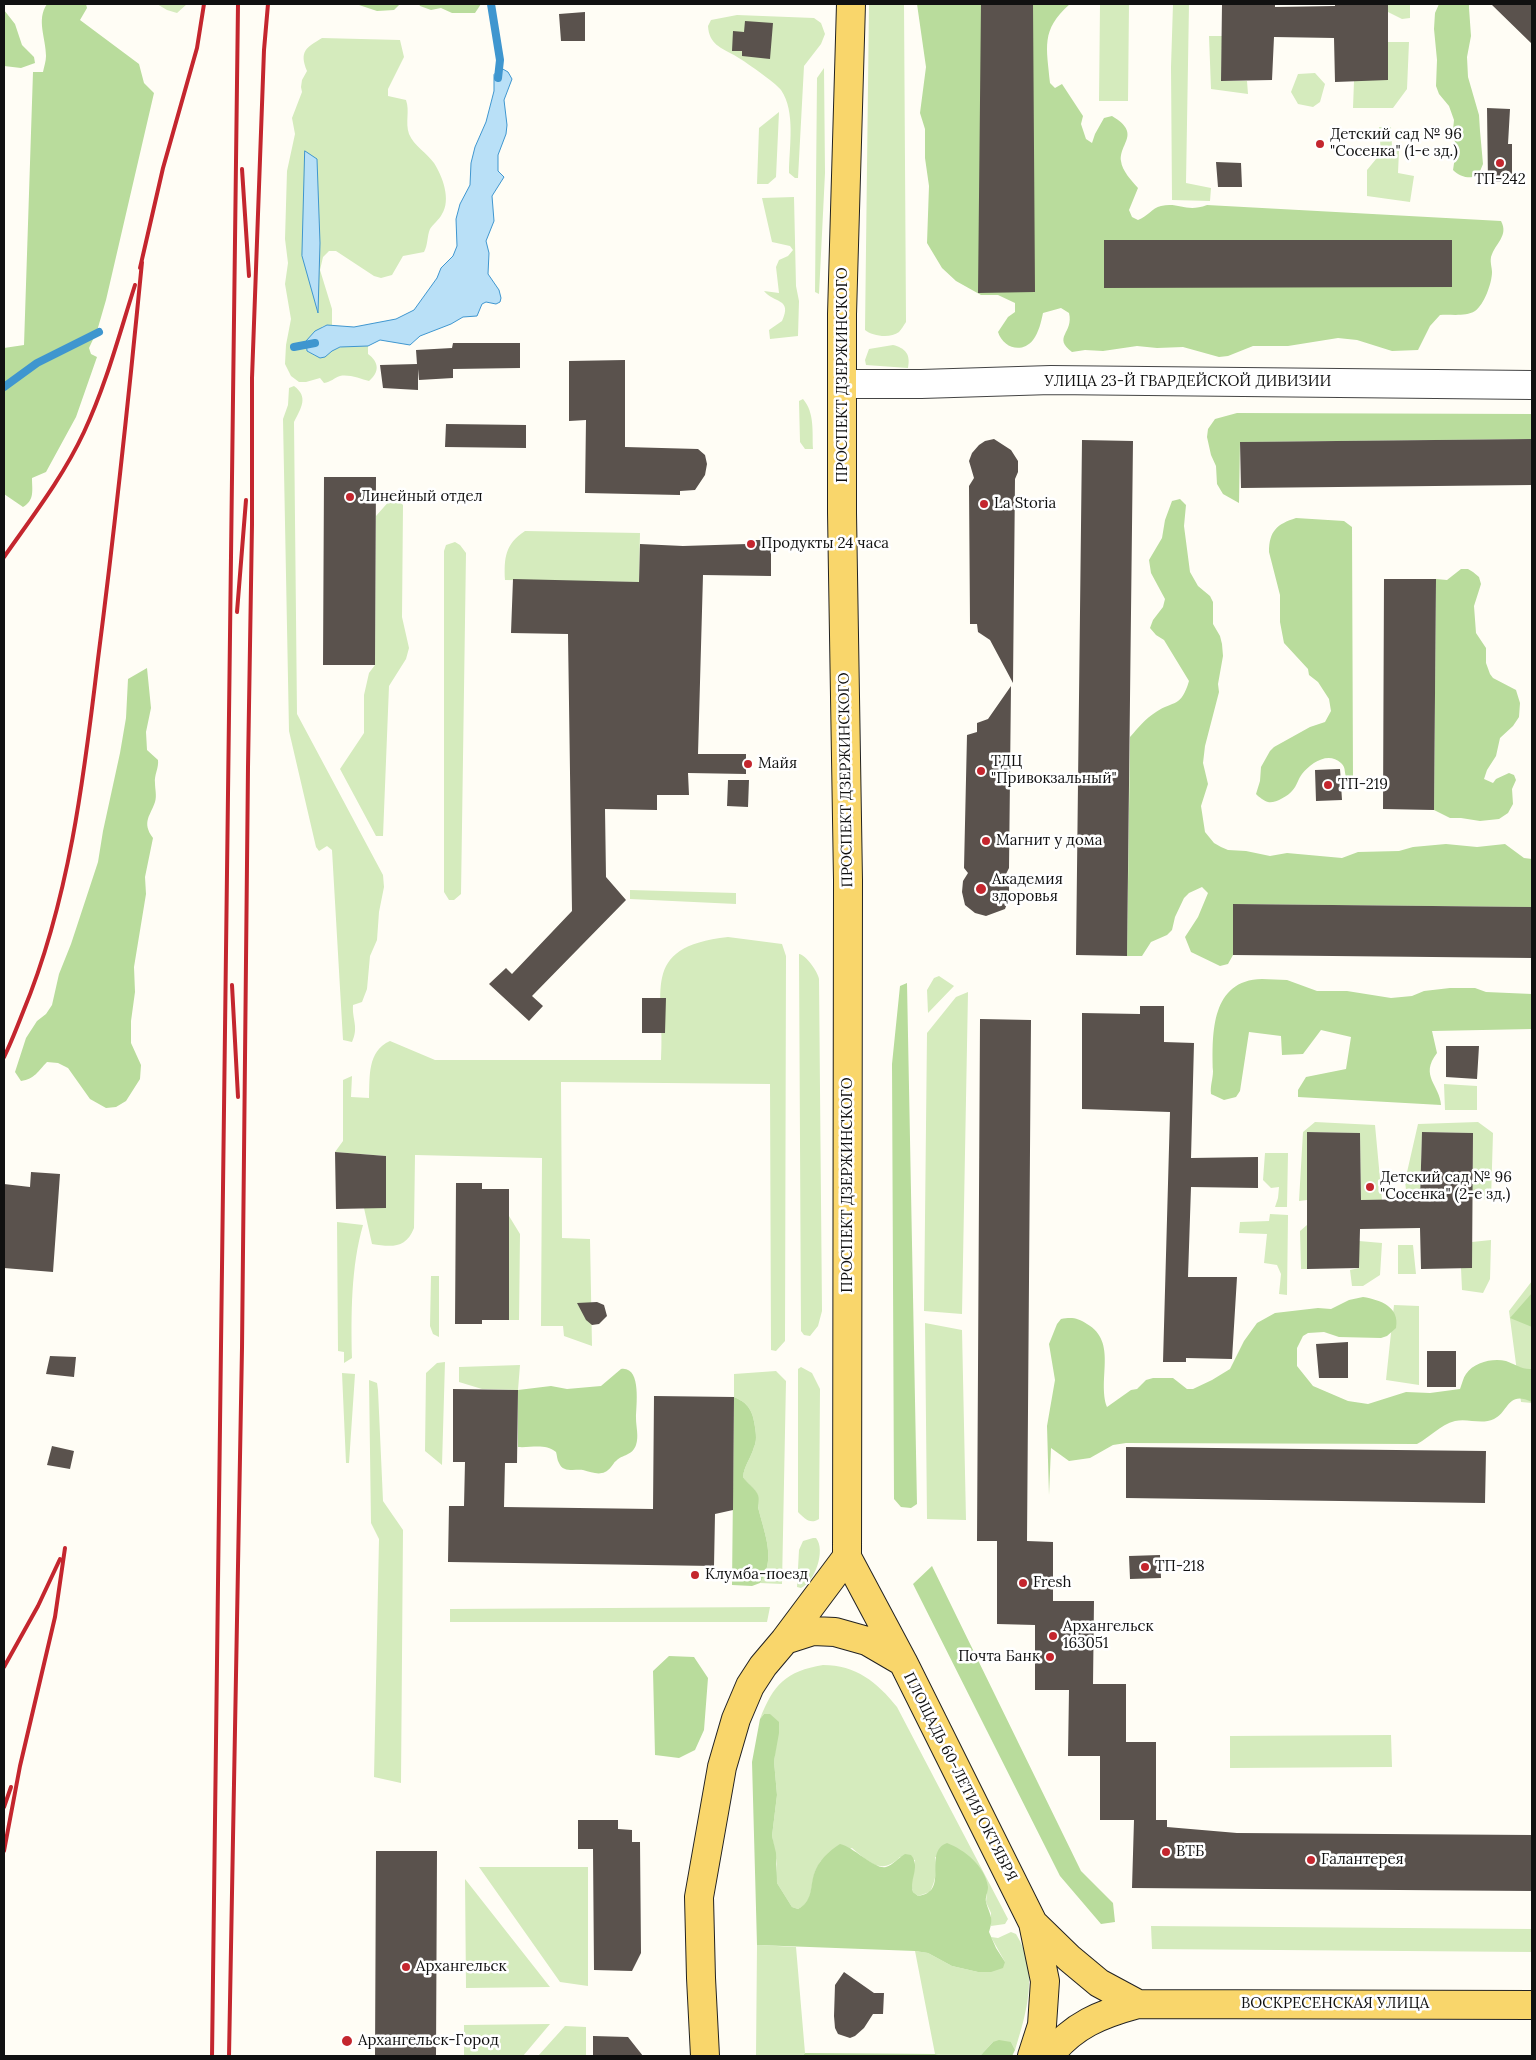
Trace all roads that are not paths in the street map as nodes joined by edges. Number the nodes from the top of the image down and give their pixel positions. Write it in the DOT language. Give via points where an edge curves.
graph roads {
  1 [pos="851,4"];
  2 [pos="843,384"];
  3 [pos="1532,385"];
  4 [pos="847,1557"];
  5 [pos="785,1640"];
  6 [pos="903,1662"];
  7 [pos="1033,1922"];
  8 [pos="1138,2004"];
  9 [pos="1532,2005"];
  10 [pos="705,2056"];
  11 [pos="1032,2056"];
  12 [pos="1049,2056"];
  1 -- 2 [label="main road, ПРОСПЕКТ ДЗЕРЖИНСКОГО" via="844,199"];
  2 -- 3 [label="street, УЛИЦА 23-Й ГВАРДЕЙСКОЙ ДИВИЗИИ" via="1061,380"];
  2 -- 4 [label="main road, ПРОСПЕКТ ДЗЕРЖИНСКОГО" via="848,880"];
  4 -- 5 [label="main road"];
  4 -- 6 [label="main road"];
  5 -- 6 [label="main road, ПЛОЩАДЬ 60-ЛЕТИЯ ОКТЯБРЯ" via="813,1632 835,1632 867,1641"];
  5 -- 10 [label="main road" via="750,1686 722,1767 699,1897"];
  6 -- 7 [label="main road, ПЛОЩАДЬ 60-ЛЕТИЯ ОКТЯБРЯ"];
  7 -- 8 [label="main road, ВОСКРЕСЕНСКАЯ УЛИЦА" via="1099,1983"];
  7 -- 11 [label="main road, ПЛОЩАДЬ 60-ЛЕТИЯ ОКТЯБРЯ" via="1046,1981 1042,2025"];
  8 -- 9 [label="main road, ВОСКРЕСЕНСКАЯ УЛИЦА"];
  8 -- 12 [label="main road, ВОСКРЕСЕНСКАЯ УЛИЦА" via="1106,2013 1080,2026"];
}
